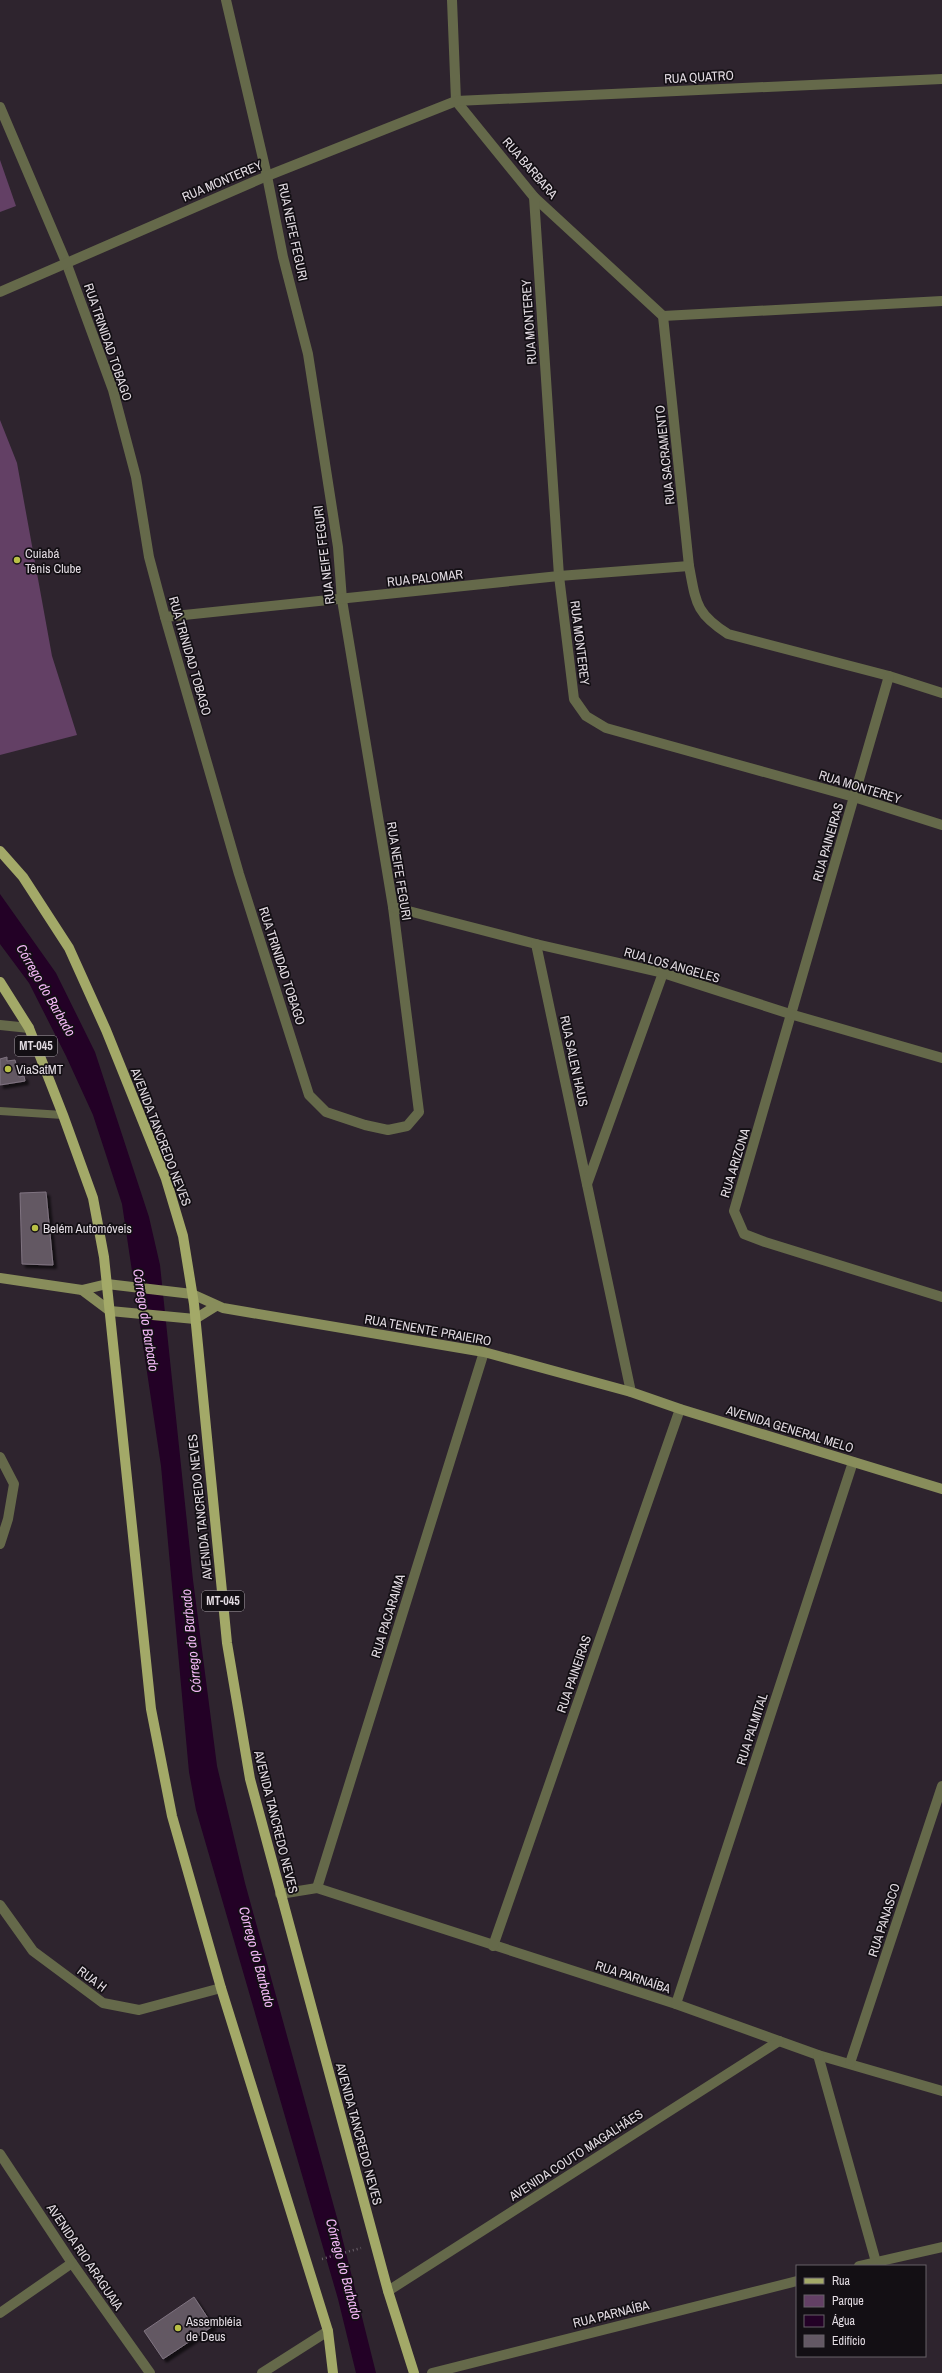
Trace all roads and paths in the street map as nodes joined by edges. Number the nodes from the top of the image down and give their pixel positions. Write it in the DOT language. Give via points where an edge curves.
graph roads {
  1 [pos="226,0"];
  2 [pos="452,0"];
  3 [pos="942,79"];
  4 [pos="456,101"];
  5 [pos="0,107"];
  6 [pos="267,176"];
  7 [pos="534,197"];
  8 [pos="66,262"];
  9 [pos="0,292"];
  10 [pos="942,301"];
  11 [pos="663,316"];
  12 [pos="689,566"];
  13 [pos="559,576"];
  14 [pos="342,600"];
  15 [pos="164,617"];
  16 [pos="889,676"];
  17 [pos="942,694"];
  18 [pos="854,798"];
  19 [pos="942,825"];
  20 [pos="0,851"];
  21 [pos="393,907"];
  22 [pos="536,944"];
  23 [pos="663,973"];
  24 [pos="0,982"];
  25 [pos="790,1014"];
  26 [pos="0,1025"];
  27 [pos="29,1028"];
  28 [pos="942,1058"];
  29 [pos="0,1112"];
  30 [pos="419,1112"];
  31 [pos="64,1114"];
  32 [pos="587,1184"];
  33 [pos="0,1278"];
  34 [pos="107,1284"];
  35 [pos="82,1290"];
  36 [pos="192,1294"];
  37 [pos="942,1297"];
  38 [pos="216,1306"];
  39 [pos="110,1311"];
  40 [pos="195,1319"];
  41 [pos="484,1352"];
  42 [pos="631,1392"];
  43 [pos="680,1409"];
  44 [pos="0,1457"];
  45 [pos="853,1462"];
  46 [pos="942,1489"];
  47 [pos="0,1544"];
  48 [pos="942,1786"];
  49 [pos="317,1888"];
  50 [pos="280,1894"];
  51 [pos="0,1905"];
  52 [pos="493,1946"];
  53 [pos="221,1988"];
  54 [pos="676,2004"];
  55 [pos="779,2041"];
  56 [pos="818,2055"];
  57 [pos="850,2063"];
  58 [pos="942,2091"];
  59 [pos="0,2154"];
  60 [pos="942,2247"];
  61 [pos="355,2249"];
  62 [pos="324,2259"];
  63 [pos="876,2262"];
  64 [pos="72,2263"];
  65 [pos="863,2265"];
  66 [pos="796,2282"];
  67 [pos="388,2291"];
  68 [pos="0,2312"];
  69 [pos="328,2332"];
  70 [pos="150,2373"];
  71 [pos="262,2373"];
  72 [pos="333,2373"];
  73 [pos="414,2373"];
  74 [pos="432,2373"];
  1 -- 6 [label="street, RUA NEIFE FEGURI"];
  2 -- 4 [label="street"];
  3 -- 4 [label="street, RUA QUATRO"];
  4 -- 6 [label="street, RUA MONTEREY"];
  4 -- 7 [label="street, RUA BARBARA"];
  5 -- 8 [label="street, RUA TRINIDAD TOBAGO"];
  6 -- 8 [label="street, RUA MONTEREY"];
  6 -- 14 [label="street, RUA NEIFE FEGURI" via="283,257 308,354 338,547"];
  7 -- 11 [label="street, RUA BARBARA"];
  7 -- 13 [label="street, RUA MONTEREY"];
  8 -- 9 [label="street, RUA MONTEREY"];
  8 -- 15 [label="street, RUA TRINIDAD TOBAGO" via="113,390 136,477 148,557"];
  10 -- 11 [label="street"];
  11 -- 12 [label="street, RUA SACRAMENTO"];
  12 -- 13 [label="street, RUA PALOMAR"];
  12 -- 16 [label="street, RUA SACRAMENTO" via="696,603 710,622 728,634"];
  13 -- 14 [label="street, RUA PALOMAR"];
  13 -- 18 [label="street, RUA MONTEREY" via="574,700 586,716 606,728"];
  14 -- 15 [label="street, RUA PALOMAR"];
  14 -- 21 [label="street, RUA NEIFE FEGURI"];
  15 -- 30 [label="street, RUA TRINIDAD TOBAGO" via="239,874 309,1095 326,1112 388,1130 407,1126"];
  16 -- 17 [label="street, RUA SACRAMENTO"];
  16 -- 18 [label="street, RUA PAINEIRAS"];
  18 -- 19 [label="street, RUA MONTEREY"];
  18 -- 25 [label="street, RUA PAINEIRAS"];
  20 -- 36 [label="main road, AVENIDA TANCREDO NEVES / MT-045" via="23,877 69,948 106,1030 166,1179 183,1236"];
  21 -- 22 [label="street, RUA LOS ANGELES"];
  21 -- 30 [label="street, RUA NEIFE FEGURI"];
  22 -- 23 [label="street, RUA LOS ANGELES"];
  22 -- 32 [label="street, RUA SALEN HAUS"];
  23 -- 25 [label="street, RUA LOS ANGELES"];
  23 -- 32 [label="street"];
  24 -- 27 [label="main road, MT-045"];
  25 -- 28 [label="street, RUA LOS ANGELES"];
  25 -- 37 [label="street, RUA ARIZONA" via="734,1211 744,1234"];
  26 -- 27 [label="street"];
  27 -- 31 [label="main road, MT-045"];
  29 -- 31 [label="lane"];
  31 -- 34 [label="main road, MT-045" via="93,1198"];
  32 -- 42 [label="street, RUA SALEN HAUS"];
  33 -- 35 [label="main road"];
  34 -- 35 [label="main road"];
  34 -- 36 [label="main road, RUA TENENTE PRAIEIRO"];
  34 -- 39 [label="main road, MT-045"];
  35 -- 39 [label="main road"];
  36 -- 38 [label="main road, RUA TENENTE PRAIEIRO"];
  36 -- 40 [label="main road, AVENIDA TANCREDO NEVES / MT-045"];
  38 -- 40 [label="main road"];
  38 -- 41 [label="main road, RUA TENENTE PRAIEIRO"];
  39 -- 40 [label="main road"];
  39 -- 53 [label="main road, MT-045" via="151,1709 172,1816"];
  40 -- 50 [label="main road, AVENIDA TANCREDO NEVES / MT-045" via="227,1644 250,1779"];
  41 -- 42 [label="main road, RUA TENENTE PRAIEIRO"];
  41 -- 49 [label="street, RUA PACARAIMA"];
  42 -- 43 [label="main road, AVENIDA GENERAL MELO"];
  43 -- 45 [label="main road, AVENIDA GENERAL MELO"];
  43 -- 52 [label="street, RUA PAINEIRAS"];
  44 -- 47 [label="street" via="14,1484 8,1520"];
  45 -- 46 [label="main road, AVENIDA GENERAL MELO"];
  45 -- 54 [label="street, RUA PALMITAL"];
  48 -- 57 [label="street, RUA PANASCO"];
  49 -- 50 [label="street"];
  49 -- 52 [label="street, RUA PARNAÍBA"];
  50 -- 67 [label="main road, AVENIDA TANCREDO NEVES / MT-045"];
  51 -- 53 [label="street, RUA H" via="33,1951 103,2003 139,2010"];
  52 -- 54 [label="street, RUA PARNAÍBA"];
  53 -- 69 [label="main road, MT-045"];
  54 -- 55 [label="street, RUA PARNAÍBA"];
  55 -- 56 [label="street, RUA PARNAÍBA"];
  55 -- 67 [label="street, AVENIDA COUTO MAGALHÃES"];
  56 -- 57 [label="street, RUA PARNAÍBA"];
  56 -- 63 [label="street"];
  57 -- 58 [label="street, RUA PARNAÍBA"];
  59 -- 64 [label="street, AVENIDA RIO ARAGUAIA"];
  60 -- 63 [label="street"];
  61 -- 62 [label="path"];
  63 -- 65 [label="street"];
  64 -- 68 [label="street"];
  64 -- 70 [label="street, AVENIDA RIO ARAGUAIA"];
  66 -- 74 [label="street, RUA PARNAÍBA"];
  67 -- 73 [label="main road, AVENIDA TANCREDO NEVES / MT-045"];
  69 -- 71 [label="street"];
  69 -- 72 [label="main road, MT-045"];
}
